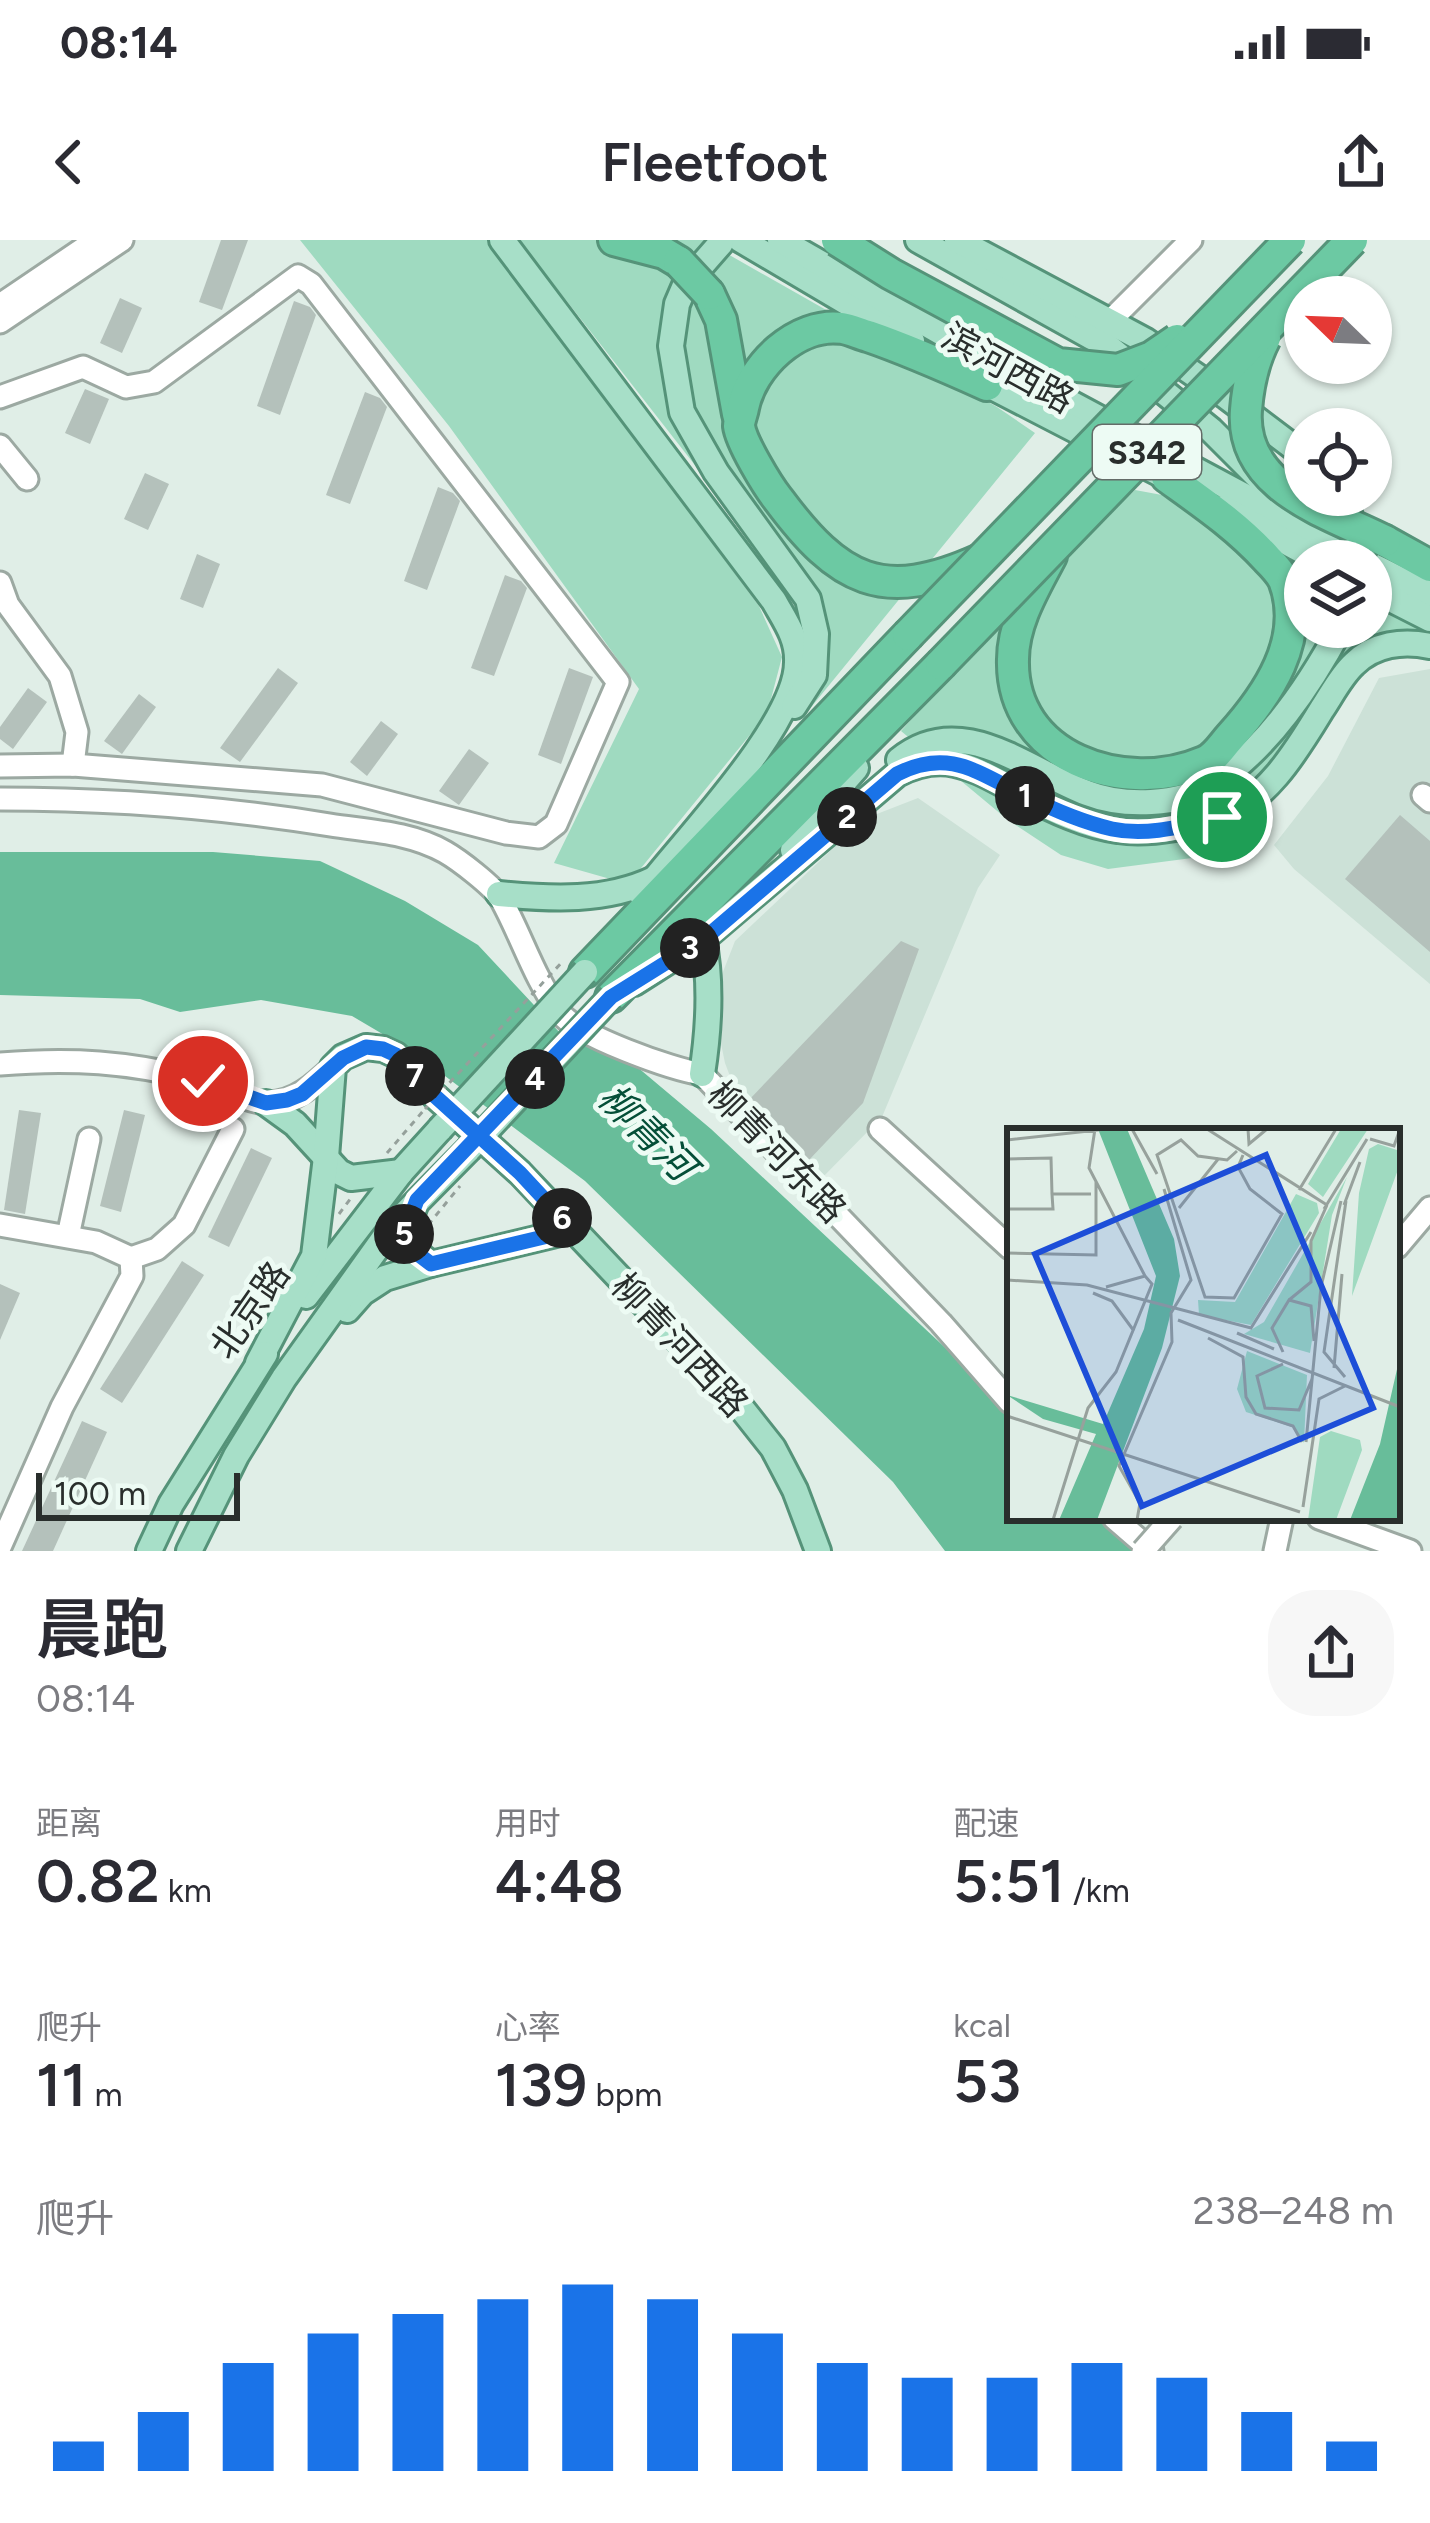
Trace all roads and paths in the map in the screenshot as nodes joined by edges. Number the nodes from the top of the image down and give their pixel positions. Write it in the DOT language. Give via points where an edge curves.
graph roads {
  1 [pos="96,240"];
  2 [pos="122,240"];
  3 [pos="502,240"];
  4 [pos="614,240"];
  5 [pos="780,240"];
  6 [pos="837,240"];
  7 [pos="918,240"];
  8 [pos="957,240"];
  9 [pos="1191,240"];
  10 [pos="1290,240"];
  11 [pos="1352,240"];
  12 [pos="736,242"];
  13 [pos="0,305"];
  14 [pos="1222,310"];
  15 [pos="1276,318"];
  16 [pos="1110,321"];
  17 [pos="0,322"];
  18 [pos="987,386"];
  19 [pos="0,398"];
  20 [pos="739,426"];
  21 [pos="1284,440"];
  22 [pos="0,446"];
  23 [pos="1167,477"];
  24 [pos="27,479"];
  25 [pos="1303,540"];
  26 [pos="1306,540"];
  27 [pos="1314,540"];
  28 [pos="1344,540"];
  29 [pos="1055,547"];
  30 [pos="980,560"];
  31 [pos="1392,564"];
  32 [pos="1430,566"];
  33 [pos="1392,574"];
  34 [pos="0,583"];
  35 [pos="1392,584"];
  36 [pos="1430,594"];
  37 [pos="946,595"];
  38 [pos="1430,619"];
  39 [pos="982,621"];
  40 [pos="1430,646"];
  41 [pos="1330,648"];
  42 [pos="771,728"];
  43 [pos="73,765"];
  44 [pos="0,766"];
  45 [pos="0,799"];
  46 [pos="720,802"];
  47 [pos="836,826"];
  48 [pos="775,877"];
  49 [pos="654,879"];
  50 [pos="499,894"];
  51 [pos="585,896"];
  52 [pos="610,938"];
  53 [pos="704,939"];
  54 [pos="668,963"];
  55 [pos="574,966"];
  56 [pos="706,970"];
  57 [pos="611,997"];
  58 [pos="0,1064"];
  59 [pos="333,1067"];
  60 [pos="702,1073"];
  61 [pos="266,1103"];
  62 [pos="432,1119"];
  63 [pos="233,1129"];
  64 [pos="880,1129"];
  65 [pos="89,1138"];
  66 [pos="326,1156"];
  67 [pos="401,1172"];
  68 [pos="466,1179"];
  69 [pos="417,1200"];
  70 [pos="1430,1208"];
  71 [pos="1430,1222"];
  72 [pos="0,1225"];
  73 [pos="573,1230"];
  74 [pos="68,1236"];
  75 [pos="1400,1243"];
  76 [pos="1007,1245"];
  77 [pos="410,1248"];
  78 [pos="1400,1257"];
  79 [pos="131,1258"];
  80 [pos="431,1264"];
  81 [pos="258,1363"];
  82 [pos="284,1378"];
  83 [pos="1007,1399"];
  84 [pos="1117,1521"];
  85 [pos="1156,1521"];
  86 [pos="1169,1521"];
  87 [pos="1281,1521"];
  88 [pos="1327,1521"];
  89 [pos="0,1547"];
  90 [pos="149,1551"];
  91 [pos="190,1551"];
  92 [pos="818,1551"];
  93 [pos="1130,1551"];
  94 [pos="1142,1551"];
  95 [pos="1152,1551"];
  96 [pos="1274,1551"];
  97 [pos="1410,1551"];
  1 -- 13 [label="street"];
  2 -- 17 [label="street"];
  3 -- 42 [label="main road" via="794,637 798,665"];
  4 -- 20 [label="highway, bridge" via="664,253 709,294"];
  5 -- 26 [label="main road, 滨河西路"];
  6 -- 14 [label="highway, bridge" via="1058,364 1118,370"];
  7 -- 27 [label="main road" via="1106,345 1211,430"];
  8 -- 16 [label="main road"];
  9 -- 16 [label="street"];
  10 -- 14 [label="highway, S342, bridge"];
  11 -- 15 [label="highway, S342, bridge"];
  12 -- 18 [label="main road, 滨河西路"];
  12 -- 42 [label="main road" via="686,284 671,346 682,412 808,599 814,675"];
  14 -- 30 [label="highway, S342, bridge"];
  15 -- 28 [label="highway, bridge" via="1248,390 1245,426 1254,460"];
  15 -- 29 [label="highway, S342, bridge"];
  16 -- 21 [label="main road"];
  18 -- 20 [label="highway" via="841,328 813,331 762,368"];
  18 -- 23 [label="main road, 滨河西路"];
  19 -- 43 [label="street" via="83,367 126,387 154,382 298,276 618,682 556,824 539,837 322,785"];
  20 -- 30 [label="highway" via="773,493 839,564 895,584"];
  22 -- 24 [label="street"];
  23 -- 25 [label="main road, 滨河西路"];
  23 -- 29 [label="highway" via="1239,529 1282,576 1289,602 1289,632 1269,688 1209,761 1136,776 1104,771 1066,757 1025,714 1012,659 1016,636"];
  29 -- 39 [label="highway, S342, bridge"];
  30 -- 37 [label="highway, S342, bridge"];
  31 -- 32 [label="highway"];
  33 -- 36 [label="main road, 滨河西路"];
  34 -- 43 [label="street" via="60,676 77,732"];
  35 -- 38 [label="main road, 滨河西路"];
  37 -- 46 [label="main road" via="882,644"];
  37 -- 55 [label="highway, S342, bridge"];
  39 -- 48 [label="main road" via="930,691 841,784"];
  39 -- 57 [label="highway, S342, bridge"];
  40 -- 47 [label="main road" via="1383,645 1355,662 1290,760 1222,817 1158,831 1117,830 951,762 918,763 897,774"];
  41 -- 47 [label="main road" via="1250,755 1210,787 1129,803 1090,795 971,740 936,741 904,755"];
  42 -- 46 [label="main road"];
  43 -- 44 [label="street"];
  45 -- 50 [label="street, 柳青河东路" via="165,804 403,835 445,852"];
  46 -- 49 [label="main road, 北京路"];
  47 -- 48 [label="main road"];
  48 -- 53 [label="main road, 北京路"];
  49 -- 51 [label="main road"];
  49 -- 52 [label="main road, 北京路"];
  50 -- 51 [label="main road"];
  50 -- 60 [label="street, 柳青河东路" via="564,1018 629,1052"];
  51 -- 52 [label="main road" via="612,915"];
  52 -- 55 [label="main road, 北京路"];
  53 -- 54 [label="main road, 北京路"];
  53 -- 56 [label="main road"];
  54 -- 56 [label="main road" via="689,956"];
  54 -- 57 [label="main road, 北京路"];
  55 -- 62 [label="main road, 北京路, bridge"];
  55 -- 62 [label="path, bridge"];
  56 -- 60 [label="main road"];
  57 -- 69 [label="main road, 北京路, bridge"];
  58 -- 61 [label="street" via="126,1064"];
  59 -- 61 [label="street, 柳青河西路" via="302,1094"];
  59 -- 66 [label="main road"];
  59 -- 73 [label="main road, 柳青河西路" via="366,1047 396,1055"];
  60 -- 83 [label="street, 柳青河东路"];
  61 -- 66 [label="main road"];
  62 -- 67 [label="main road, 北京路"];
  63 -- 79 [label="street" via="184,1225 157,1249"];
  64 -- 76 [label="street"];
  65 -- 74 [label="street"];
  66 -- 67 [label="main road" via="351,1178"];
  66 -- 81 [label="main road" via="314,1256"];
  67 -- 81 [label="main road, 北京路"];
  68 -- 77 [label="path"];
  69 -- 77 [label="main road" via="404,1234"];
  69 -- 82 [label="main road, 北京路"];
  70 -- 75 [label="street"];
  71 -- 78 [label="street"];
  72 -- 74 [label="street"];
  73 -- 80 [label="main road"];
  73 -- 92 [label="main road, 柳青河西路" via="736,1400 795,1490"];
  74 -- 79 [label="street"];
  77 -- 80 [label="main road"];
  79 -- 89 [label="street" via="132,1276"];
  80 -- 82 [label="main road" via="362,1293"];
  81 -- 90 [label="main road, 北京路"];
  82 -- 91 [label="main road, 北京路"];
  84 -- 95 [label="street"];
  85 -- 93 [label="street"];
  86 -- 94 [label="street, bridge"];
  87 -- 96 [label="street"];
  88 -- 97 [label="street"];
}
